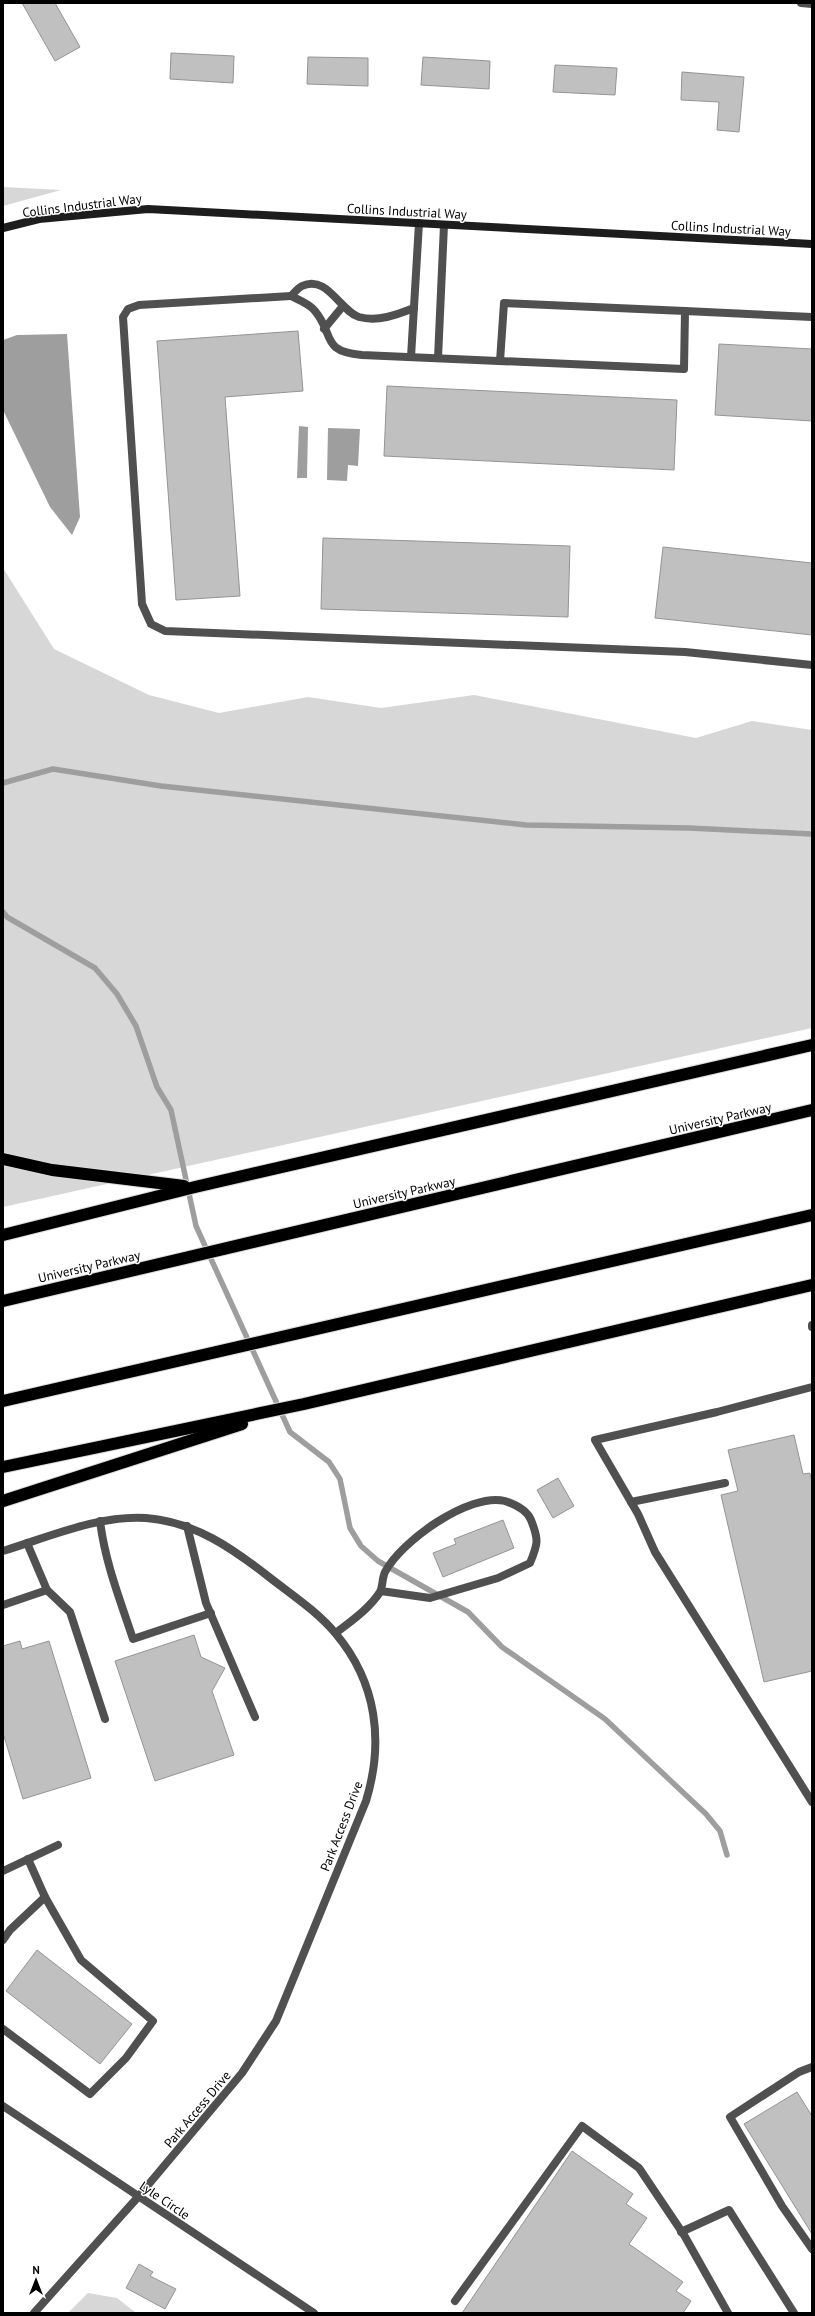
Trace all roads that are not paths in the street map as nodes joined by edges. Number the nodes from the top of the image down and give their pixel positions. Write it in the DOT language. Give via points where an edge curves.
graph roads {
  1 [pos="801,3"];
  2 [pos="812,4"];
  3 [pos="419,223"];
  4 [pos="444,225"];
  5 [pos="3,228"];
  6 [pos="812,244"];
  7 [pos="291,296"];
  8 [pos="343,306"];
  9 [pos="414,308"];
  10 [pos="685,311"];
  11 [pos="812,317"];
  12 [pos="324,328"];
  13 [pos="411,356"];
  14 [pos="438,358"];
  15 [pos="500,361"];
  16 [pos="812,665"];
  17 [pos="812,1045"];
  18 [pos="812,1110"];
  19 [pos="3,1159"];
  20 [pos="195,1187"];
  21 [pos="812,1215"];
  22 [pos="3,1235"];
  23 [pos="812,1285"];
  24 [pos="3,1301"];
  25 [pos="812,1387"];
  26 [pos="3,1401"];
  27 [pos="304,1404"];
  28 [pos="3,1466"];
  29 [pos="725,1482"];
  30 [pos="3,1501"];
  31 [pos="631,1502"];
  32 [pos="100,1521"];
  33 [pos="186,1526"];
  34 [pos="27,1543"];
  35 [pos="3,1551"];
  36 [pos="48,1590"];
  37 [pos="381,1591"];
  38 [pos="3,1605"];
  39 [pos="211,1613"];
  40 [pos="336,1634"];
  41 [pos="255,1717"];
  42 [pos="105,1719"];
  43 [pos="812,1802"];
  44 [pos="58,1845"];
  45 [pos="28,1860"];
  46 [pos="3,1871"];
  47 [pos="46,1897"];
  48 [pos="3,1940"];
  49 [pos="3,2029"];
  50 [pos="812,2066"];
  51 [pos="3,2106"];
  52 [pos="138,2197"];
  53 [pos="681,2232"];
  54 [pos="812,2249"];
  55 [pos="455,2302"];
  56 [pos="34,2313"];
  57 [pos="314,2313"];
  58 [pos="728,2313"];
  59 [pos="794,2313"];
  1 -- 2 [label="street"];
  3 -- 4 [label="street, Collins Industrial Way"];
  3 -- 5 [label="street, Collins Industrial Way" via="148,209 39,219"];
  3 -- 9 [label="street"];
  4 -- 6 [label="street, Collins Industrial Way"];
  4 -- 14 [label="street"];
  7 -- 8 [label="street" via="303,285 316,284 329,290"];
  7 -- 12 [label="street" via="314,309"];
  7 -- 16 [label="street" via="139,305 128,309 123,317 142,604 151,624 165,631 685,652"];
  8 -- 9 [label="street" via="358,316 376,319"];
  8 -- 12 [label="street"];
  9 -- 13 [label="street"];
  10 -- 11 [label="street"];
  10 -- 15 [label="street" via="504,303"];
  10 -- 15 [label="street" via="684,369"];
  12 -- 13 [label="street" via="335,348 346,354"];
  13 -- 14 [label="street"];
  14 -- 15 [label="street"];
  17 -- 20 [label="highway"];
  18 -- 24 [label="highway, University Parkway"];
  19 -- 20 [label="highway" via="104,1178"];
  20 -- 22 [label="highway"];
  21 -- 26 [label="highway"];
  23 -- 27 [label="highway"];
  25 -- 31 [label="street" via="595,1440"];
  27 -- 28 [label="highway"];
  27 -- 30 [label="highway"];
  29 -- 31 [label="street"];
  31 -- 43 [label="street" via="655,1552"];
  32 -- 33 [label="street, Park Access Drive" via="146,1518"];
  32 -- 34 [label="street, Park Access Drive"];
  32 -- 39 [label="street" via="116,1587 133,1639"];
  33 -- 39 [label="street"];
  33 -- 40 [label="street, Park Access Drive" via="213,1537 237,1552 313,1612"];
  34 -- 35 [label="street, Park Access Drive"];
  34 -- 36 [label="street"];
  36 -- 38 [label="street"];
  36 -- 42 [label="street" via="70,1612"];
  37 -- 37 [label="street" via="385,1572 398,1556 430,1526 471,1504 494,1498 515,1504 530,1518 538,1544 530,1563 505,1575 430,1598"];
  37 -- 40 [label="street" via="367,1608"];
  39 -- 41 [label="street"];
  40 -- 52 [label="street, Park Access Drive" via="360,1669 375,1714 375,1767 366,1801 276,2021 242,2073"];
  44 -- 45 [label="street"];
  45 -- 46 [label="street"];
  45 -- 47 [label="street"];
  47 -- 48 [label="street" via="10,1930"];
  47 -- 49 [label="street" via="81,1960 153,2021 126,2058 90,2094"];
  50 -- 54 [label="street" via="730,2117 782,2206"];
  51 -- 52 [label="street, Lyle Circle"];
  52 -- 56 [label="street, Park Access Drive"];
  52 -- 57 [label="street, Lyle Circle"];
  53 -- 55 [label="street" via="639,2168 582,2126"];
  53 -- 58 [label="street"];
  53 -- 59 [label="street" via="730,2210"];
}
